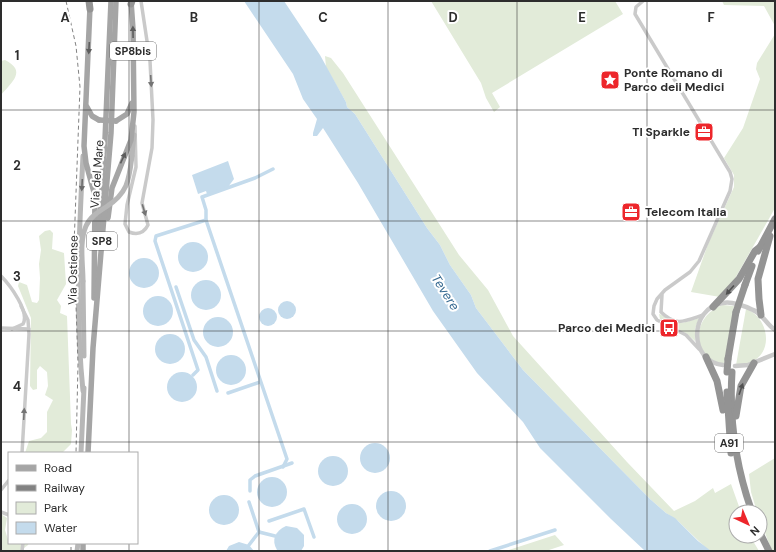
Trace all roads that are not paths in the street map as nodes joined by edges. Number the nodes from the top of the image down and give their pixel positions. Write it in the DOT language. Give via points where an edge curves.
graph roads {
  1 [pos="89,1"];
  2 [pos="111,1"];
  3 [pos="116,1"];
  4 [pos="141,1"];
  5 [pos="643,1"];
  6 [pos="131,2"];
  7 [pos="90,9"];
  8 [pos="133,99"];
  9 [pos="86,100"];
  10 [pos="134,112"];
  11 [pos="84,146"];
  12 [pos="134,154"];
  13 [pos="775,219"];
  14 [pos="775,228"];
  15 [pos="770,236"];
  16 [pos="760,247"];
  17 [pos="1,276"];
  18 [pos="747,286"];
  19 [pos="98,292"];
  20 [pos="662,294"];
  21 [pos="94,298"];
  22 [pos="21,306"];
  23 [pos="713,307"];
  24 [pos="654,309"];
  25 [pos="661,312"];
  26 [pos="703,315"];
  27 [pos="763,318"];
  28 [pos="1,328"];
  29 [pos="12,329"];
  30 [pos="29,329"];
  31 [pos="775,330"];
  32 [pos="93,348"];
  33 [pos="775,354"];
  34 [pos="703,355"];
  35 [pos="755,362"];
  36 [pos="723,365"];
  37 [pos="731,366"];
  38 [pos="83,391"];
  39 [pos="732,441"];
  40 [pos="22,452"];
  41 [pos="81,452"];
  42 [pos="88,452"];
  43 [pos="8,481"];
  44 [pos="1,490"];
  45 [pos="744,504"];
  46 [pos="749,504"];
  1 -- 7 [label="highway"];
  2 -- 21 [label="main road, Via del Mare / SP8"];
  3 -- 19 [label="main road, Via del Mare / SP8" via="111,133"];
  4 -- 12 [label="street, one-way" via="150,60 154,126 142,203 148,225 140,233 132,233 126,228 128,201 135,176"];
  5 -- 20 [label="street" via="638,4 635,14 732,179 730,192 699,262 690,272 668,286"];
  8 -- 6 [label="main road, Via Ostiense / SP8bis, one-way"];
  7 -- 9 [label="main road, Via Ostiense / SP8bis, one-way"];
  8 -- 9 [label="main road, bridge" via="127,114 116,120 99,120 90,114"];
  8 -- 10 [label="main road, Via Ostiense / SP8bis"];
  9 -- 11 [label="main road, Via Ostiense / SP8bis"];
  10 -- 12 [label="main road, Via Ostiense / SP8bis"];
  19 -- 10 [label="main road, one-way" via="112,188 130,141"];
  11 -- 21 [label="main road" via="95,196"];
  11 -- 38 [label="main road, Via Ostiense / SP8bis, one-way" via="79,248"];
  12 -- 38 [label="main road, Via Ostiense / SP8bis, bridge" via="124,191 115,201 92,217 85,229"];
  13 -- 16 [label="highway, A91"];
  14 -- 15 [label="highway, A91"];
  15 -- 18 [label="highway, A91"];
  15 -- 27 [label="highway" via="758,279"];
  16 -- 18 [label="highway, A91"];
  16 -- 23 [label="highway, one-way" via="755,251 740,279"];
  17 -- 22 [label="street"];
  18 -- 37 [label="highway, A91" via="739,312"];
  19 -- 32 [label="main road, Via del Mare / SP8"];
  20 -- 24 [label="street" via="657,299"];
  20 -- 25 [label="street"];
  21 -- 32 [label="main road, Via del Mare / SP8"];
  22 -- 29 [label="street" via="24,322 20,327"];
  22 -- 30 [label="street" via="27,317"];
  23 -- 26 [label="street"];
  23 -- 27 [label="street" via="722,303 732,304 754,310"];
  24 -- 25 [label="street"];
  24 -- 34 [label="street" via="653,314 657,320 686,336"];
  25 -- 26 [label="street" via="678,322"];
  26 -- 34 [label="street" via="696,333 697,343"];
  27 -- 31 [label="street"];
  28 -- 29 [label="street"];
  29 -- 30 [label="street"];
  40 -- 30 [label="street, one-way"];
  32 -- 42 [label="main road, Via del Mare / SP8"];
  33 -- 35 [label="street"];
  34 -- 36 [label="street" via="712,362"];
  34 -- 39 [label="highway" via="720,391"];
  35 -- 37 [label="street"];
  39 -- 35 [label="highway, one-way" via="738,397 745,378"];
  37 -- 39 [label="highway, A91"];
  38 -- 41 [label="main road, Via Ostiense / SP8bis"];
  39 -- 45 [label="highway, A91" via="737,481"];
  39 -- 46 [label="highway, A91"];
  43 -- 44 [label="street"];
}
